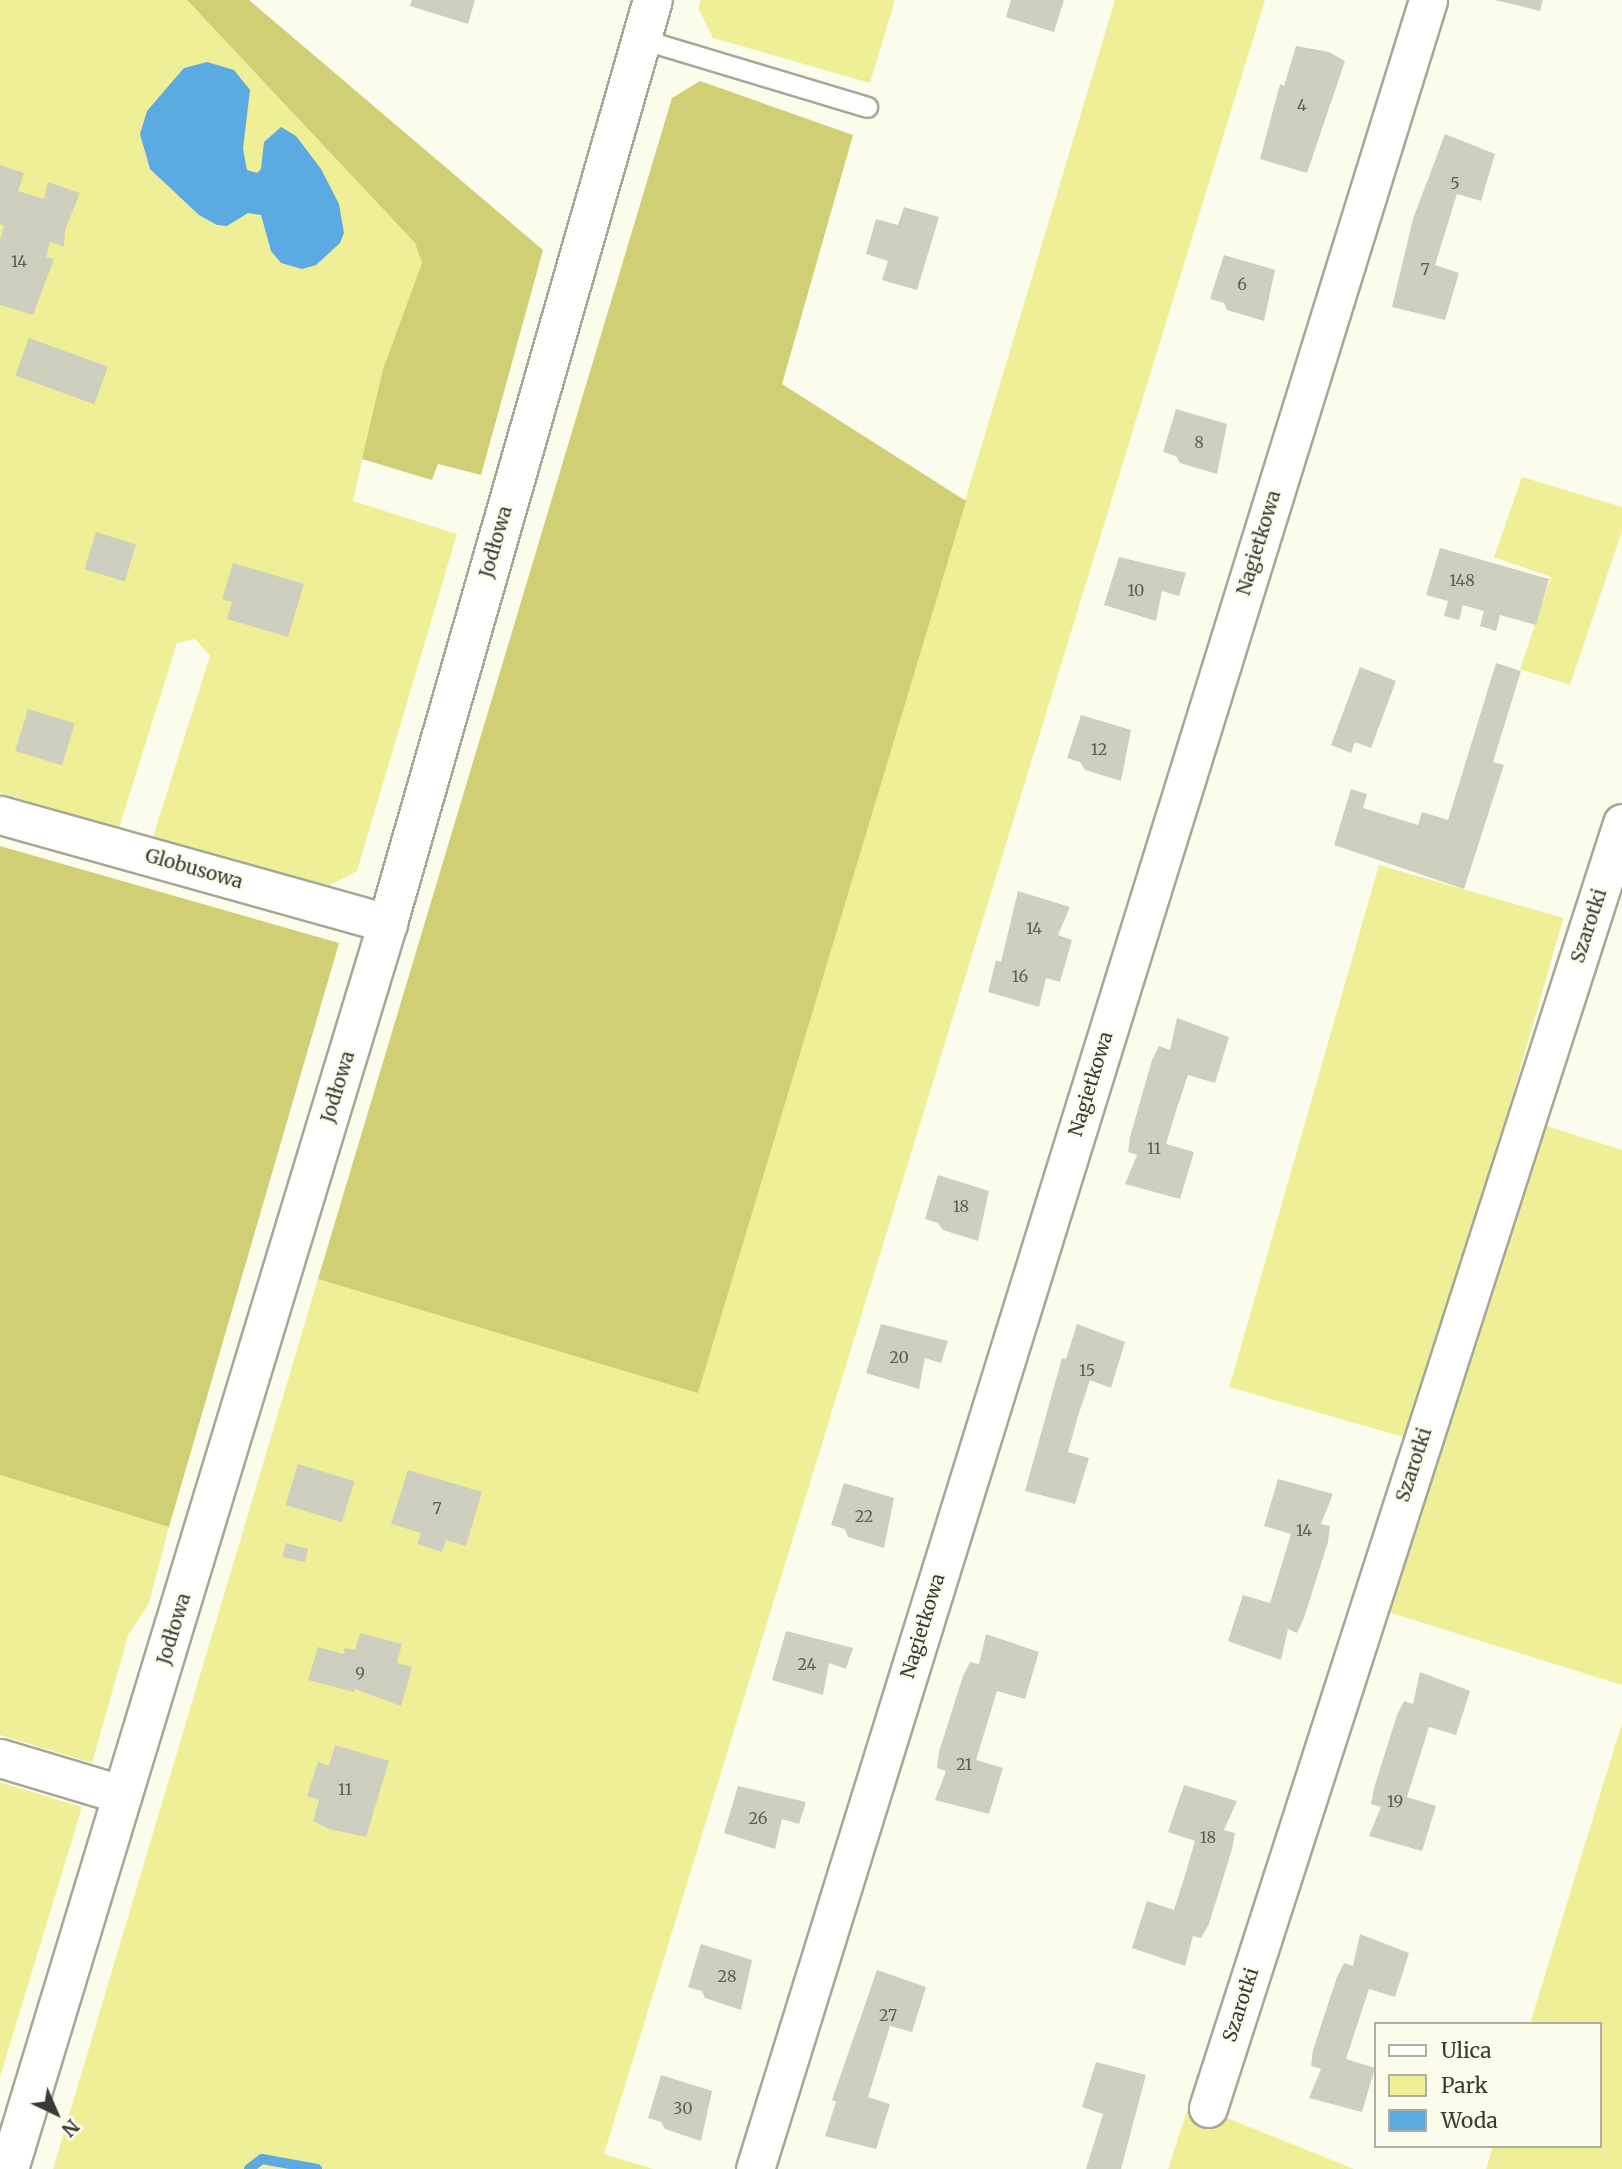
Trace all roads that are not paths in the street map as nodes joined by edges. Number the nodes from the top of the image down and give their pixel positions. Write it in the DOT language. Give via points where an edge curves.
graph roads {
  1 [pos="653,0"];
  2 [pos="1428,0"];
  3 [pos="641,39"];
  4 [pos="867,107"];
  5 [pos="0,815"];
  6 [pos="1622,823"];
  7 [pos="387,923"];
  8 [pos="0,1758"];
  9 [pos="123,1795"];
  10 [pos="1208,2108"];
  11 [pos="9,2169"];
  12 [pos="755,2169"];
  1 -- 3 [label="street, Jodłowa"];
  2 -- 12 [label="street, Nagietkowa"];
  3 -- 4 [label="lane"];
  3 -- 7 [label="street, Jodłowa"];
  5 -- 7 [label="street, Globusowa"];
  6 -- 10 [label="street, Szarotki"];
  7 -- 9 [label="street, Jodłowa"];
  8 -- 9 [label="street"];
  9 -- 11 [label="street, Jodłowa"];
}
